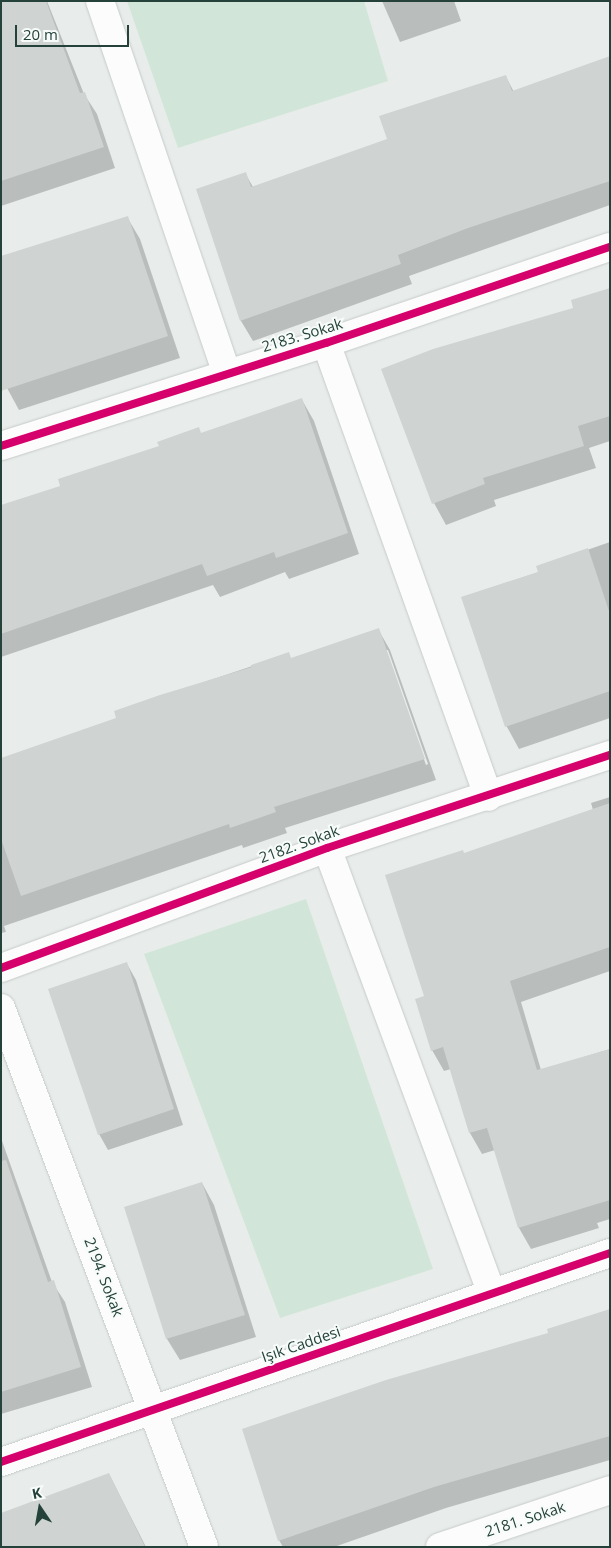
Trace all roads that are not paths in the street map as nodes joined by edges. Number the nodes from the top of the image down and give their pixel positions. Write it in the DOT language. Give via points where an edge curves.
graph roads {
  1 [pos="100,1"];
  2 [pos="610,247"];
  3 [pos="326,343"];
  4 [pos="227,373"];
  5 [pos="1,446"];
  6 [pos="610,755"];
  7 [pos="489,797"];
  8 [pos="327,848"];
  9 [pos="1,968"];
  10 [pos="1,1008"];
  11 [pos="610,1253"];
  12 [pos="492,1292"];
  13 [pos="154,1408"];
  14 [pos="1,1462"];
  15 [pos="610,1490"];
  16 [pos="204,1547"];
  17 [pos="440,1547"];
  1 -- 4 [label="street"];
  2 -- 3 [label="street, 2183. Sokak"];
  3 -- 4 [label="street, 2183. Sokak"];
  3 -- 7 [label="street"];
  4 -- 5 [label="street, 2183. Sokak"];
  6 -- 7 [label="street, 2182. Sokak"];
  7 -- 8 [label="street, 2182. Sokak"];
  8 -- 9 [label="street, 2182. Sokak"];
  8 -- 12 [label="street"];
  10 -- 13 [label="street, 2194. Sokak"];
  11 -- 12 [label="street, Işık Caddesi"];
  12 -- 13 [label="street, Işık Caddesi"];
  13 -- 14 [label="street, Işık Caddesi"];
  13 -- 16 [label="street, 2194. Sokak"];
  15 -- 17 [label="street, 2181. Sokak"];
}
